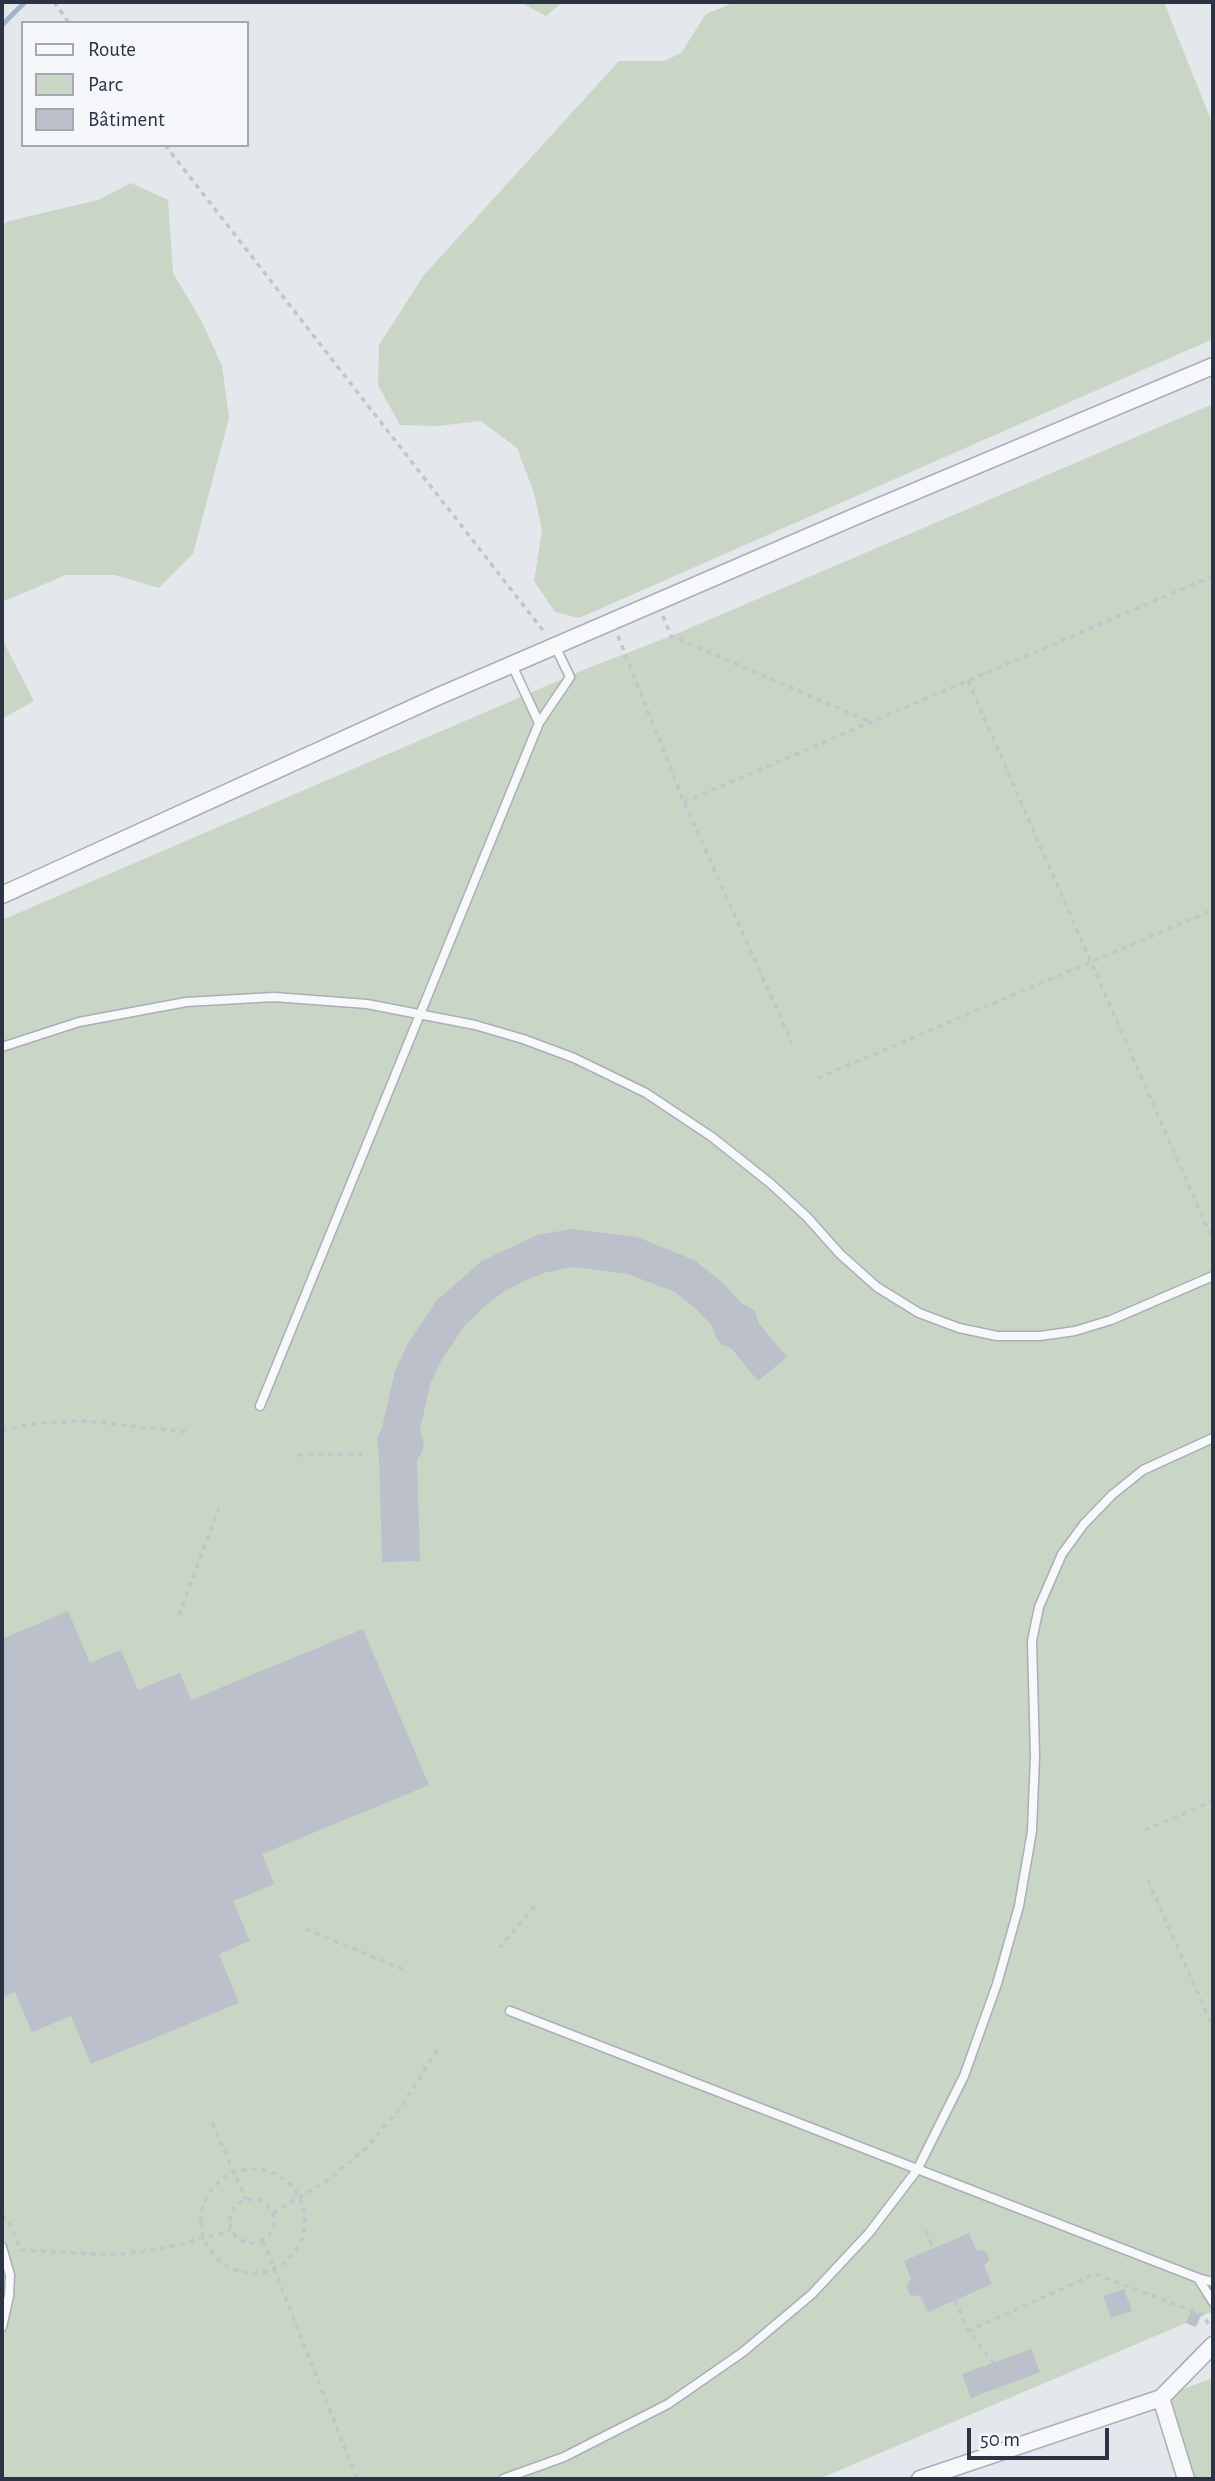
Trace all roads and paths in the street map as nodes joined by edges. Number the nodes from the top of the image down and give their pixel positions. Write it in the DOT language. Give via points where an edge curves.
graph roads {
  1 [pos="54,2"];
  2 [pos="68,21"];
  3 [pos="167,147"];
  4 [pos="1213,366"];
  5 [pos="1213,576"];
  6 [pos="657,602"];
  7 [pos="613,621"];
  8 [pos="555,646"];
  9 [pos="512,665"];
  10 [pos="968,681"];
  11 [pos="871,722"];
  12 [pos="539,723"];
  13 [pos="684,802"];
  14 [pos="2,895"];
  15 [pos="1213,910"];
  16 [pos="1091,962"];
  17 [pos="421,1015"];
  18 [pos="792,1043"];
  19 [pos="2,1047"];
  20 [pos="818,1079"];
  21 [pos="1213,1241"];
  22 [pos="1213,1276"];
  23 [pos="260,1406"];
  24 [pos="2,1430"];
  25 [pos="187,1432"];
  26 [pos="1213,1438"];
  27 [pos="362,1454"];
  28 [pos="298,1455"];
  29 [pos="220,1505"];
  30 [pos="179,1615"];
  31 [pos="1213,1801"];
  32 [pos="1145,1830"];
  33 [pos="1148,1880"];
  34 [pos="538,1902"];
  35 [pos="306,1928"];
  36 [pos="499,1948"];
  37 [pos="407,1970"];
  38 [pos="510,2011"];
  39 [pos="1213,2028"];
  40 [pos="439,2047"];
  41 [pos="212,2123"];
  42 [pos="917,2170"];
  43 [pos="234,2172"];
  44 [pos="299,2197"];
  45 [pos="246,2200"];
  46 [pos="273,2213"];
  47 [pos="2,2215"];
  48 [pos="232,2231"];
  49 [pos="926,2231"];
  50 [pos="203,2238"];
  51 [pos="263,2241"];
  52 [pos="2,2247"];
  53 [pos="933,2248"];
  54 [pos="275,2269"];
  55 [pos="1198,2278"];
  56 [pos="1213,2282"];
  57 [pos="955,2300"];
  58 [pos="1213,2302"];
  59 [pos="2,2327"];
  60 [pos="968,2331"];
  61 [pos="1213,2331"];
  62 [pos="1213,2345"];
  63 [pos="994,2363"];
  64 [pos="1161,2398"];
  65 [pos="357,2479"];
  66 [pos="503,2479"];
  67 [pos="920,2479"];
  68 [pos="1186,2479"];
  1 -- 2 [label="path"];
  3 -- 8 [label="path"];
  4 -- 6 [label="street"];
  5 -- 10 [label="path"];
  6 -- 7 [label="street"];
  6 -- 11 [label="path" via="671,636"];
  7 -- 8 [label="street"];
  7 -- 13 [label="path"];
  8 -- 9 [label="street"];
  8 -- 12 [label="lane" via="570,677"];
  9 -- 12 [label="lane"];
  9 -- 14 [label="street"];
  10 -- 11 [label="path"];
  10 -- 16 [label="path"];
  11 -- 13 [label="path"];
  12 -- 17 [label="lane"];
  13 -- 18 [label="path"];
  15 -- 16 [label="path"];
  16 -- 20 [label="path"];
  16 -- 21 [label="path"];
  17 -- 19 [label="lane" via="359,1002 274,997 186,1002 79,1022"];
  17 -- 22 [label="lane" via="523,1039 646,1093 770,1183 877,1287 919,1313 958,1328 997,1336 1075,1331"];
  17 -- 23 [label="lane"];
  24 -- 25 [label="path" via="84,1421"];
  26 -- 42 [label="lane" via="1143,1470 1112,1495 1062,1554 1039,1606 1032,1641 1032,1831 1019,1906 964,2076"];
  27 -- 28 [label="path"];
  29 -- 30 [label="path"];
  31 -- 32 [label="path"];
  33 -- 39 [label="path"];
  34 -- 36 [label="path"];
  35 -- 37 [label="path"];
  38 -- 42 [label="lane"];
  40 -- 44 [label="path" via="401,2107 366,2148"];
  41 -- 43 [label="path"];
  42 -- 55 [label="lane"];
  42 -- 66 [label="lane" via="869,2233 812,2294 744,2352 668,2404 564,2457"];
  43 -- 44 [label="path" via="270,2172"];
  43 -- 45 [label="path"];
  43 -- 50 [label="path" via="208,2192 200,2223"];
  44 -- 46 [label="path"];
  44 -- 54 [label="path" via="302,2239"];
  45 -- 46 [label="path" via="259,2200"];
  45 -- 48 [label="path" via="233,2208"];
  46 -- 51 [label="path" via="272,2232"];
  47 -- 50 [label="path" via="21,2250 114,2255"];
  48 -- 50 [label="path"];
  48 -- 51 [label="path" via="242,2241"];
  49 -- 53 [label="path"];
  50 -- 54 [label="path" via="210,2251 232,2269 245,2273"];
  51 -- 54 [label="path"];
  52 -- 59 [label="lane" via="9,2296"];
  54 -- 65 [label="path"];
  55 -- 56 [label="lane"];
  55 -- 58 [label="lane"];
  57 -- 60 [label="path"];
  60 -- 61 [label="path" via="1095,2274 1203,2315"];
  60 -- 63 [label="path"];
  62 -- 64 [label="street"];
  64 -- 67 [label="street"];
  64 -- 68 [label="street"];
}
